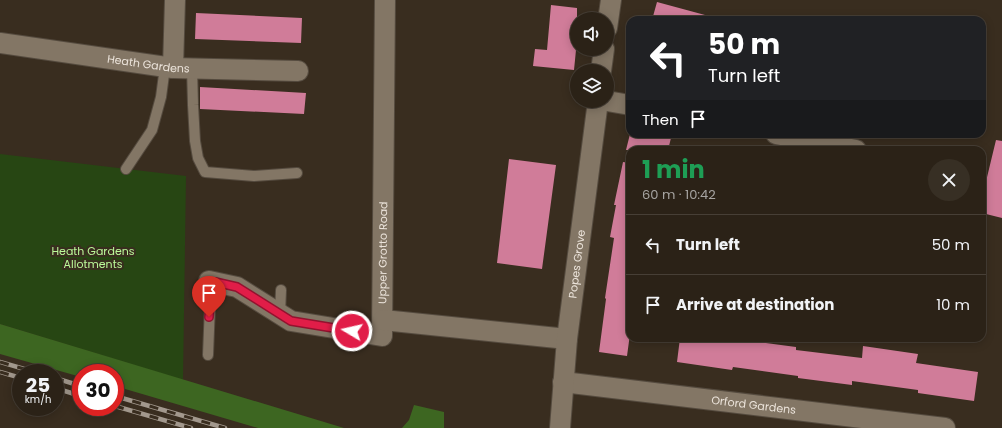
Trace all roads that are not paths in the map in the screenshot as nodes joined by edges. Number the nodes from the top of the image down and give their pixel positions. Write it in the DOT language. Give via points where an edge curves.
graph roads {
  1 [pos="175,0"];
  2 [pos="385,0"];
  3 [pos="611,0"];
  4 [pos="609,12"];
  5 [pos="0,43"];
  6 [pos="177,67"];
  7 [pos="298,71"];
  8 [pos="614,103"];
  9 [pos="626,105"];
  10 [pos="597,108"];
  11 [pos="794,138"];
  12 [pos="831,146"];
  13 [pos="126,169"];
  14 [pos="297,173"];
  15 [pos="212,282"];
  16 [pos="282,290"];
  17 [pos="280,314"];
  18 [pos="383,320"];
  19 [pos="567,339"];
  20 [pos="208,355"];
  21 [pos="563,382"];
  22 [pos="560,428"];
  23 [pos="945,428"];
  1 -- 6 [label="street"];
  2 -- 18 [label="street, Upper Grotto Road"];
  3 -- 4 [label="street"];
  5 -- 6 [label="street, Heath Gardens"];
  6 -- 7 [label="street, Heath Gardens"];
  6 -- 13 [label="lane" via="161,97 152,130"];
  6 -- 14 [label="lane" via="193,105 198,158 205,172 254,176"];
  8 -- 9 [label="street"];
  10 -- 19 [label="street, Popes Grove"];
  11 -- 12 [label="street"];
  15 -- 17 [label="street" via="237,287"];
  15 -- 20 [label="lane"];
  16 -- 17 [label="lane"];
  17 -- 18 [label="street" via="291,321 382,336"];
  18 -- 19 [label="street, Upper Grotto Road"];
  19 -- 21 [label="street, Popes Grove"];
  21 -- 22 [label="street, Popes Grove"];
  21 -- 23 [label="street, Orford Gardens"];
}
